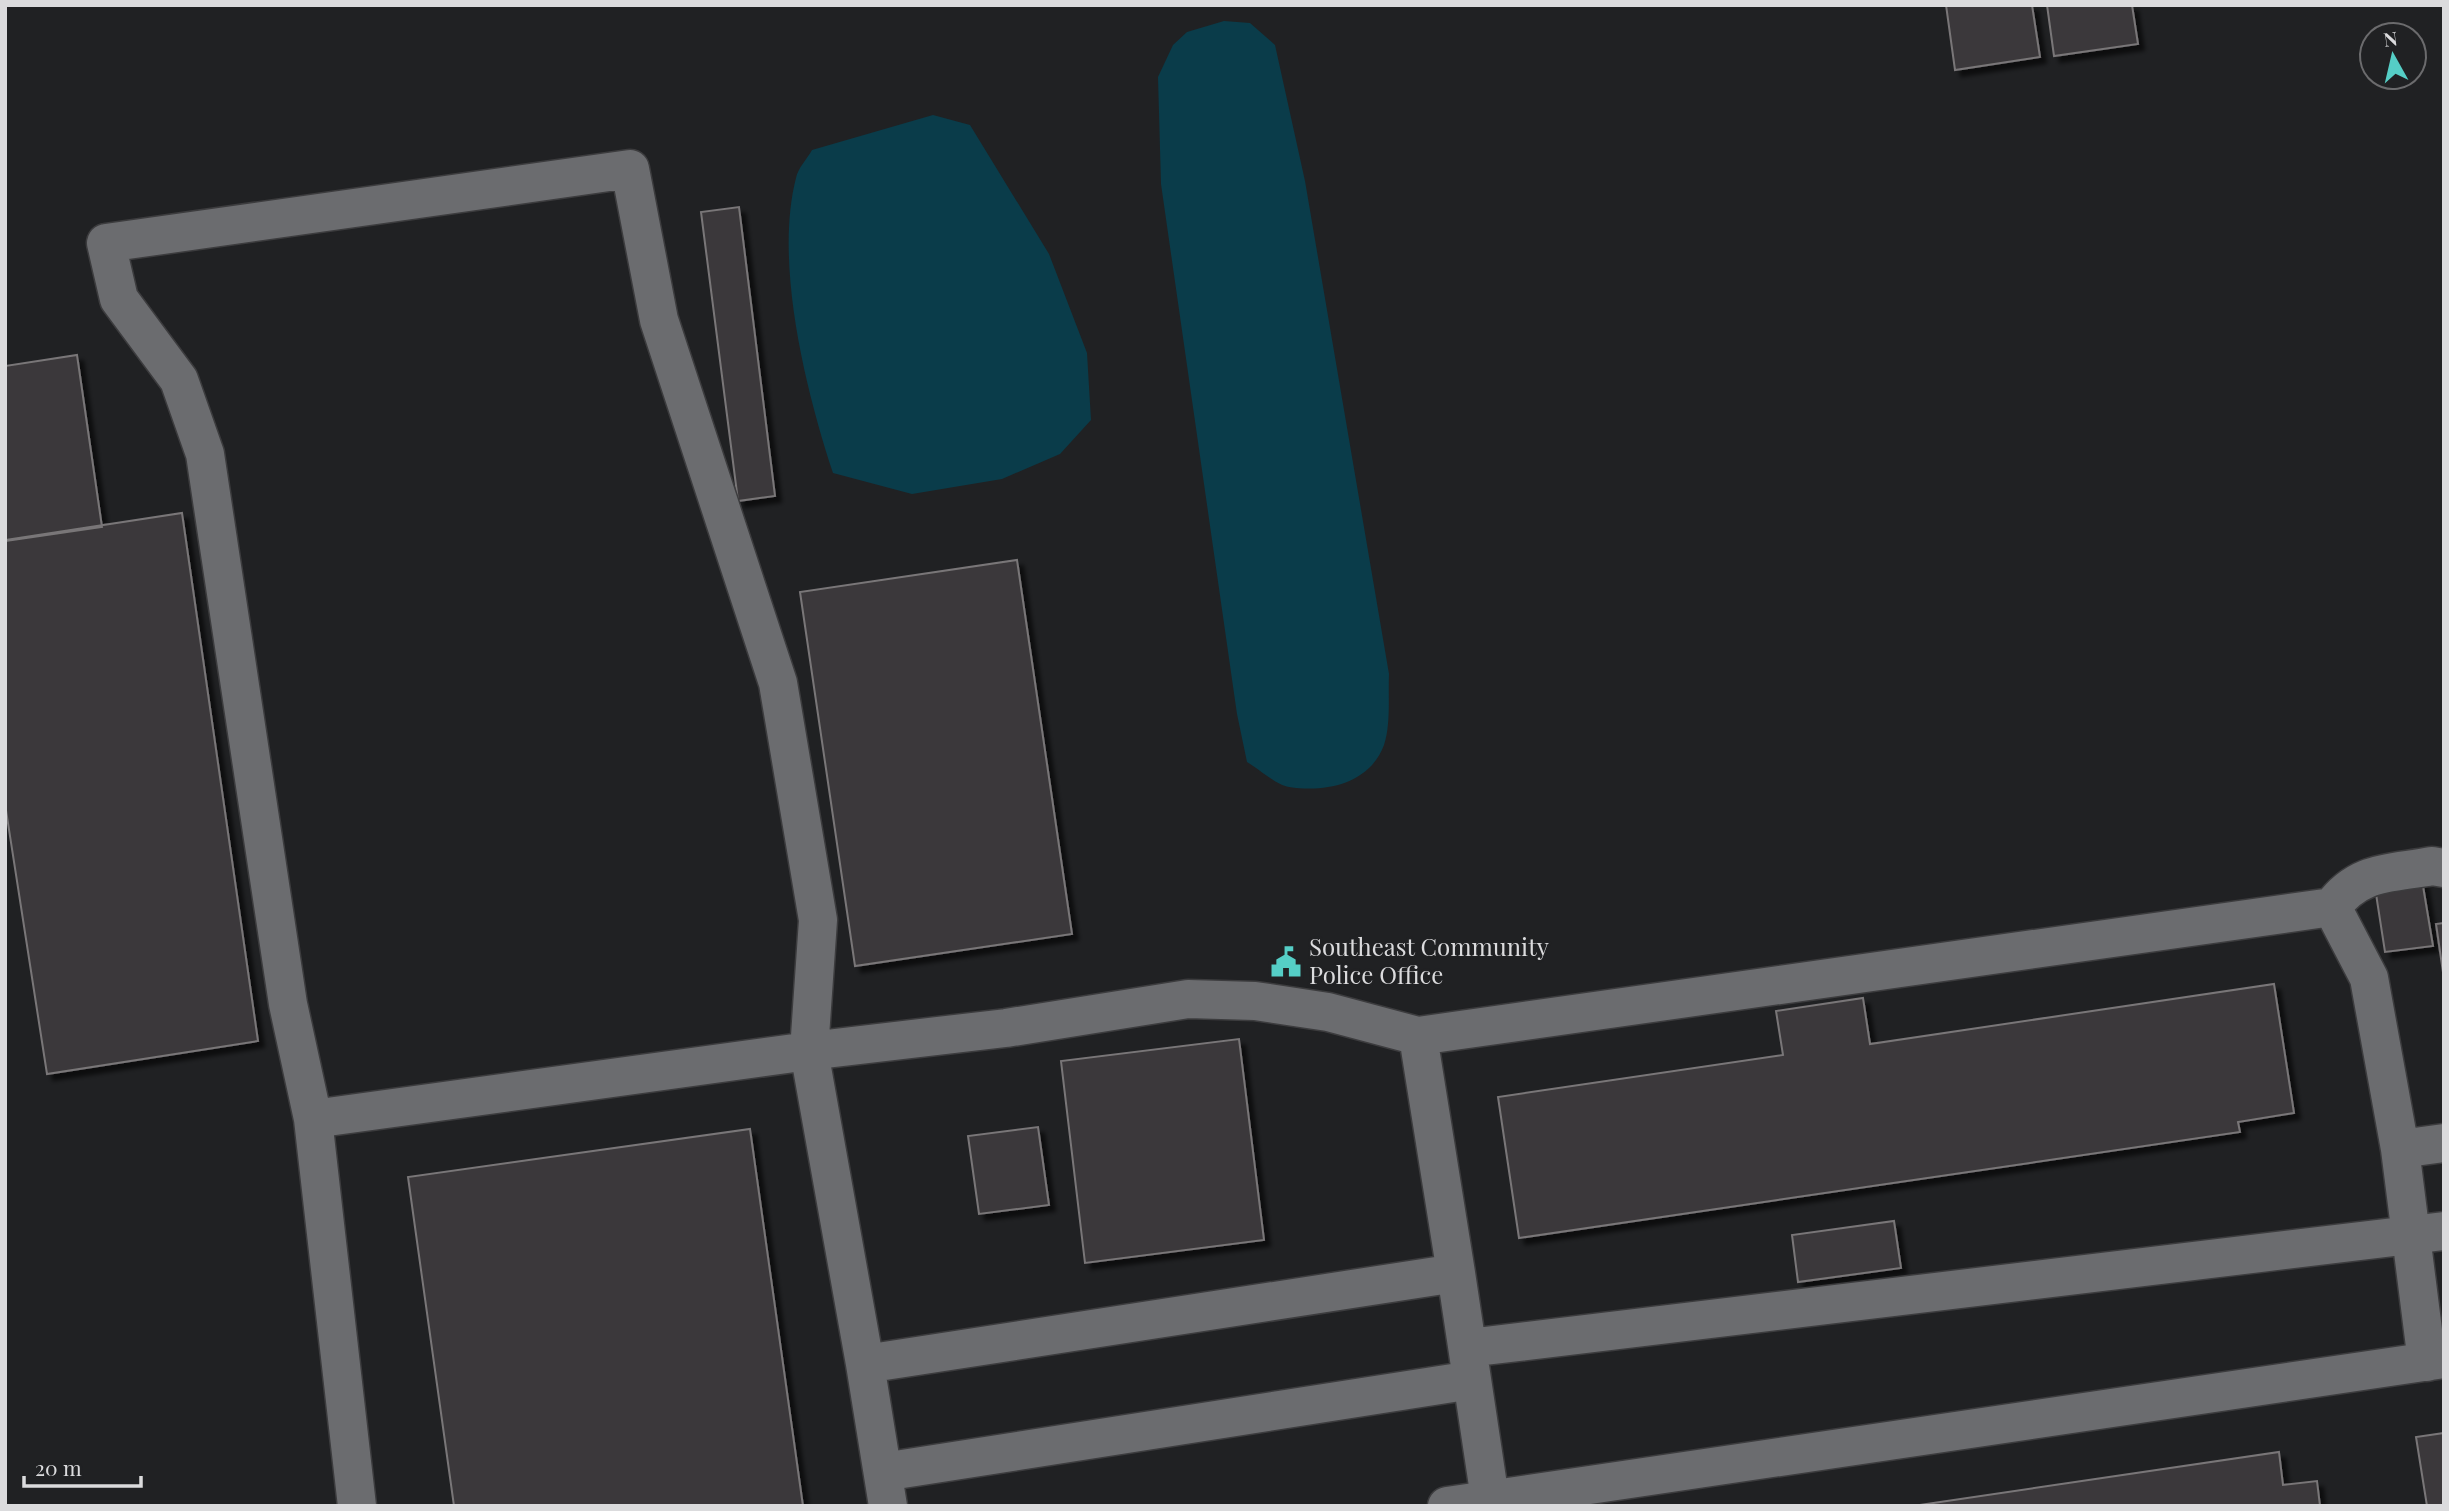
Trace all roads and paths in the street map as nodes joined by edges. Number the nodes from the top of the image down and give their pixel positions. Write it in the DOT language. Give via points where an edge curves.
graph roads {
  1 [pos="2444,869"];
  2 [pos="2332,907"];
  3 [pos="1418,1036"];
  4 [pos="809,1051"];
  5 [pos="313,1119"];
  6 [pos="2444,1143"];
  7 [pos="2400,1149"];
  8 [pos="2428,1233"];
  9 [pos="1456,1273"];
  10 [pos="2435,1361"];
  11 [pos="865,1364"];
  12 [pos="1470,1364"];
  13 [pos="885,1489"];
  14 [pos="1490,1499"];
  15 [pos="357,1506"];
  16 [pos="1447,1506"];
  1 -- 2 [label="lane" via="2432,866 2358,880"];
  2 -- 3 [label="lane"];
  2 -- 7 [label="lane" via="2369,978"];
  3 -- 4 [label="lane" via="1328,1012 1255,1001 1188,999 1006,1028"];
  3 -- 9 [label="lane"];
  4 -- 5 [label="lane"];
  4 -- 5 [label="lane" via="818,920 778,683 659,320 631,169 106,243 119,299 179,380 205,454 288,1004"];
  4 -- 11 [label="lane"];
  5 -- 15 [label="lane"];
  6 -- 7 [label="lane"];
  7 -- 8 [label="lane"];
  8 -- 10 [label="lane"];
  8 -- 12 [label="lane"];
  9 -- 11 [label="lane"];
  9 -- 12 [label="lane"];
  10 -- 14 [label="lane"];
  11 -- 13 [label="lane"];
  12 -- 13 [label="lane"];
  12 -- 14 [label="lane"];
  14 -- 16 [label="lane"];
}
